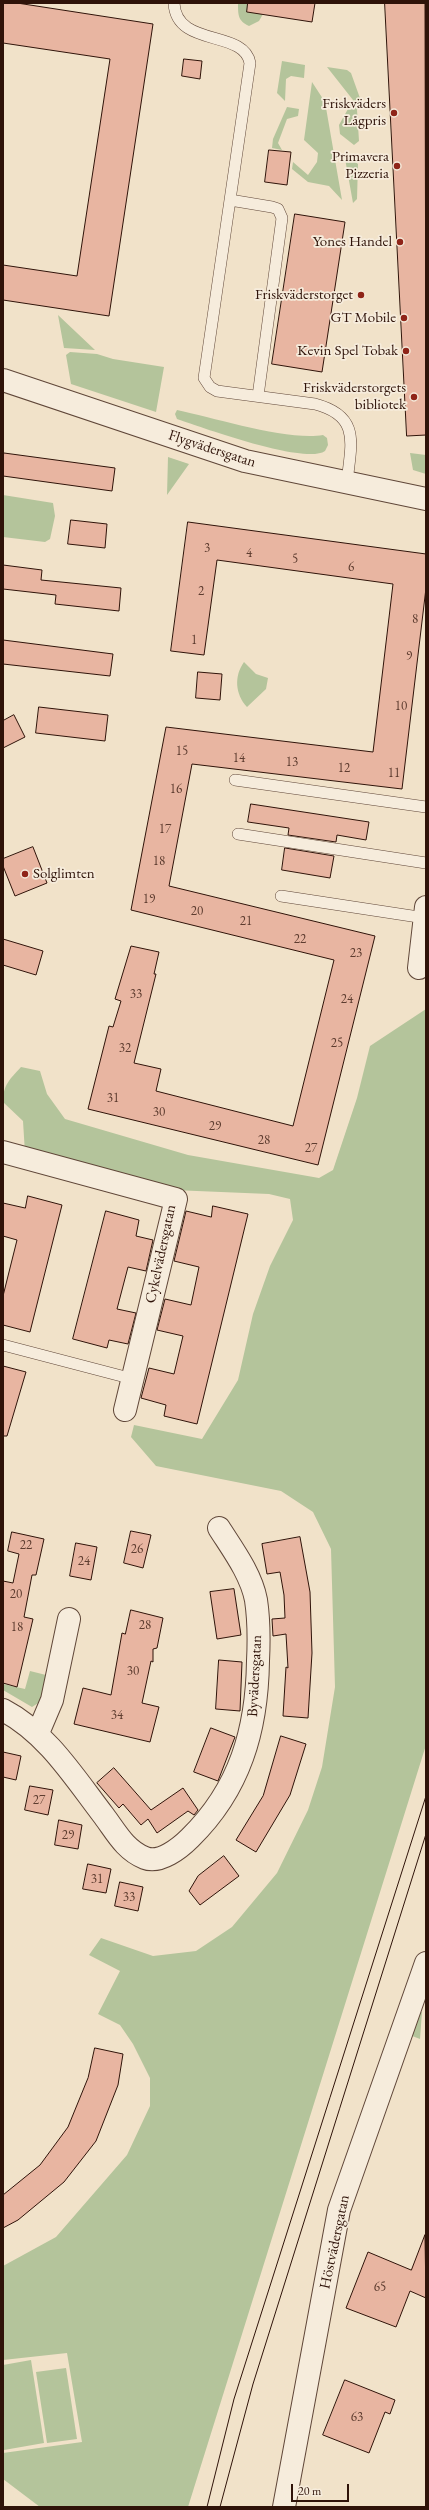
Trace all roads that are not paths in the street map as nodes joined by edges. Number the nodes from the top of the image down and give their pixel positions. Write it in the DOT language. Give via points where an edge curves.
graph roads {
  1 [pos="174,3"];
  2 [pos="230,200"];
  3 [pos="3,380"];
  4 [pos="258,396"];
  5 [pos="346,482"];
  6 [pos="426,499"];
  7 [pos="235,780"];
  8 [pos="426,807"];
  9 [pos="238,834"];
  10 [pos="426,863"];
  11 [pos="281,896"];
  12 [pos="425,913"];
  13 [pos="419,968"];
  14 [pos="3,1152"];
  15 [pos="3,1345"];
  16 [pos="133,1379"];
  17 [pos="125,1410"];
  18 [pos="219,1528"];
  19 [pos="69,1620"];
  20 [pos="3,1710"];
  21 [pos="38,1733"];
  22 [pos="426,1964"];
  23 [pos="284,2507"];
  1 -- 2 [label="lane" via="180,20 194,33 241,47 249,57 250,68"];
  2 -- 4 [label="lane" via="278,209 282,218"];
  2 -- 4 [label="lane" via="204,378 210,387 217,391"];
  3 -- 5 [label="street, Flygvädersgatan" via="245,461"];
  4 -- 5 [label="lane" via="315,404 331,408 342,416 352,437"];
  5 -- 6 [label="street, Flygvädersgatan"];
  7 -- 8 [label="lane"];
  9 -- 10 [label="lane"];
  11 -- 12 [label="lane"];
  12 -- 13 [label="street"];
  14 -- 16 [label="street, Cykelvädersgatan" via="176,1199"];
  15 -- 16 [label="lane"];
  16 -- 17 [label="street, Cykelvädersgatan"];
  18 -- 21 [label="street, Byvädersgatan" via="240,1561 256,1600 258,1683 253,1725 232,1785 197,1832 181,1848 164,1857 146,1859 124,1844"];
  19 -- 21 [label="street" via="52,1700"];
  20 -- 21 [label="street, Byvädersgatan"];
  22 -- 23 [label="street, Höstvädersgatan" via="339,2210"];
}
